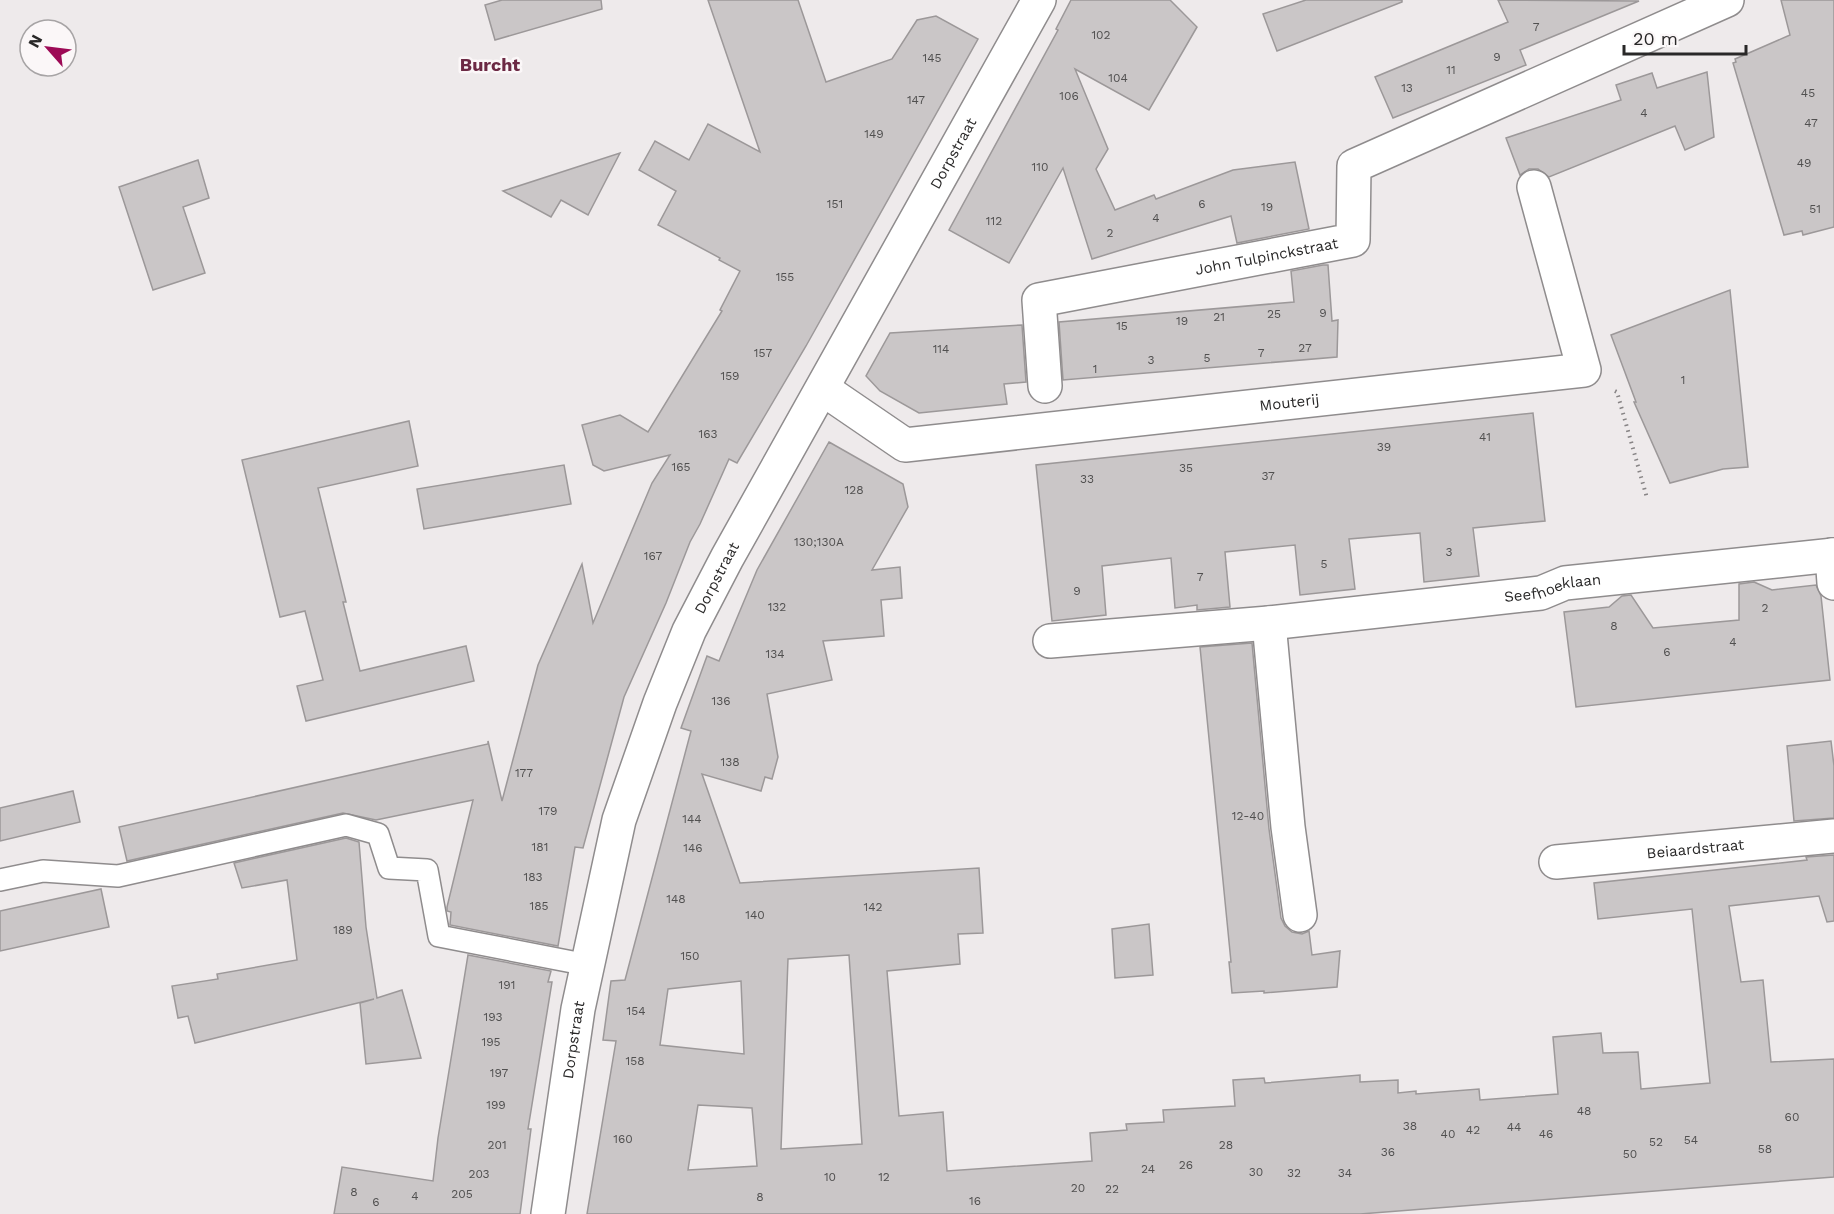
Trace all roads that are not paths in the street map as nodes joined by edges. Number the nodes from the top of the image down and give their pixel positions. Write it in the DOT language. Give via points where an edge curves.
graph roads {
  1 [pos="1039,0"];
  2 [pos="1727,0"];
  3 [pos="1534,187"];
  4 [pos="1044,386"];
  5 [pos="823,389"];
  6 [pos="1833,564"];
  7 [pos="1269,623"];
  8 [pos="1050,641"];
  9 [pos="1834,836"];
  10 [pos="1556,862"];
  11 [pos="0,880"];
  12 [pos="1300,915"];
  13 [pos="588,965"];
  14 [pos="548,1214"];
  1 -- 5 [label="street, Dorpstraat"];
  2 -- 4 [label="street, John Tulpinckstraat" via="1354,166 1353,240 1039,300"];
  3 -- 5 [label="street, Mouterij" via="1584,370 905,445"];
  5 -- 13 [label="street, Dorpstraat" via="689,631 619,820"];
  6 -- 7 [label="street, Seefhoeklaan" via="1564,583 1541,593"];
  7 -- 8 [label="street, Seefhoeklaan"];
  7 -- 12 [label="street"];
  9 -- 10 [label="street, Beiaardstraat"];
  11 -- 13 [label="lane" via="43,871 118,876 346,825 378,834 389,868 427,870 439,936"];
  13 -- 14 [label="street, Dorpstraat"];
}
